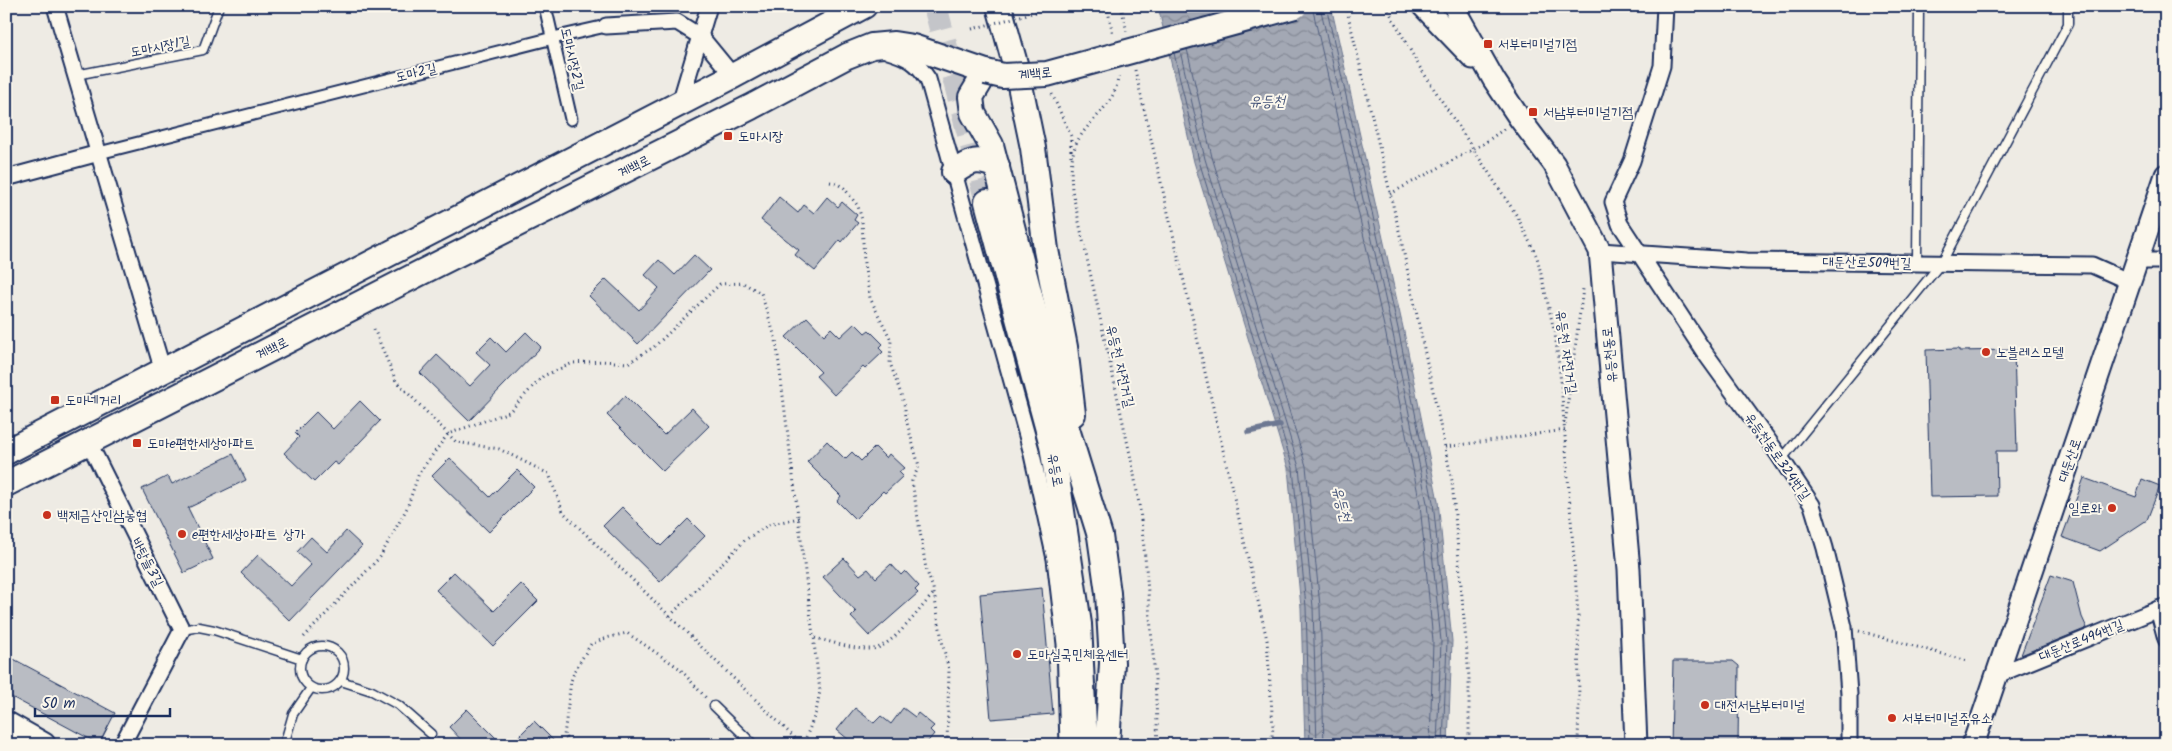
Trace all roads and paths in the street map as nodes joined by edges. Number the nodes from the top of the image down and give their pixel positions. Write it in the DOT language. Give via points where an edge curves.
graph roads {
  1 [pos="55,6"];
  2 [pos="219,6"];
  3 [pos="545,6"];
  4 [pos="709,6"];
  5 [pos="864,6"];
  6 [pos="999,6"];
  7 [pos="1058,6"];
  8 [pos="1107,6"];
  9 [pos="1121,6"];
  10 [pos="1295,6"];
  11 [pos="1346,6"];
  12 [pos="1386,6"];
  13 [pos="1423,6"];
  14 [pos="1455,6"];
  15 [pos="1665,6"];
  16 [pos="1919,6"];
  17 [pos="2068,6"];
  18 [pos="606,26"];
  19 [pos="972,30"];
  20 [pos="1127,35"];
  21 [pos="701,37"];
  22 [pos="553,38"];
  23 [pos="1114,40"];
  24 [pos="872,46"];
  25 [pos="1134,64"];
  26 [pos="986,72"];
  27 [pos="1118,73"];
  28 [pos="76,75"];
  29 [pos="733,76"];
  30 [pos="1494,80"];
  31 [pos="1049,89"];
  32 [pos="680,103"];
  33 [pos="572,119"];
  34 [pos="1505,128"];
  35 [pos="1473,149"];
  36 [pos="99,153"];
  37 [pos="1071,164"];
  38 [pos="997,166"];
  39 [pos="954,172"];
  40 [pos="2166,175"];
  41 [pos="6,178"];
  42 [pos="830,182"];
  43 [pos="1390,194"];
  44 [pos="986,202"];
  45 [pos="1600,251"];
  46 [pos="1640,254"];
  47 [pos="2137,261"];
  48 [pos="2166,261"];
  49 [pos="1917,262"];
  50 [pos="1942,262"];
  51 [pos="2130,282"];
  52 [pos="1583,286"];
  53 [pos="374,329"];
  54 [pos="163,371"];
  55 [pos="1564,431"];
  56 [pos="448,434"];
  57 [pos="88,441"];
  58 [pos="1445,447"];
  59 [pos="6,452"];
  60 [pos="1782,460"];
  61 [pos="1080,470"];
  62 [pos="6,484"];
  63 [pos="799,518"];
  64 [pos="934,592"];
  65 [pos="2162,608"];
  66 [pos="670,616"];
  67 [pos="1844,627"];
  68 [pos="182,630"];
  69 [pos="304,637"];
  70 [pos="815,638"];
  71 [pos="2166,639"];
  72 [pos="302,659"];
  73 [pos="1968,661"];
  74 [pos="1997,675"];
  75 [pos="341,680"];
  76 [pos="311,688"];
  77 [pos="714,706"];
  78 [pos="6,724"];
  79 [pos="431,734"];
  80 [pos="43,745"];
  81 [pos="122,745"];
  82 [pos="284,745"];
  83 [pos="574,745"];
  84 [pos="754,745"];
  85 [pos="802,745"];
  86 [pos="946,745"];
  87 [pos="1068,745"];
  88 [pos="1085,745"];
  89 [pos="1107,745"];
  90 [pos="1158,745"];
  91 [pos="1271,745"];
  92 [pos="1468,745"];
  93 [pos="1578,745"];
  94 [pos="1636,745"];
  95 [pos="1849,745"];
  96 [pos="1973,745"];
  1 -- 28 [label="street"];
  2 -- 28 [label="lane, 도마시장1길" via="203,50"];
  3 -- 22 [label="street, 도마시장2길"];
  4 -- 21 [label="street"];
  5 -- 29 [label="main road"];
  6 -- 61 [label="main road" via="1018,71 1033,148 1046,250 1065,348"];
  7 -- 19 [label="path, bridge"];
  8 -- 23 [label="path"];
  9 -- 20 [label="path"];
  10 -- 26 [label="main road, 계백로, bridge" via="1047,74 1003,76"];
  11 -- 43 [label="path"];
  12 -- 35 [label="path, 유등천 자전거길" via="1419,66"];
  13 -- 30 [label="main road"];
  14 -- 30 [label="main road, 유등천동로"];
  15 -- 46 [label="street, 유등천동로324번길" via="1662,66 1632,161 1613,202 1620,224"];
  16 -- 49 [label="lane"];
  17 -- 50 [label="lane" via="2068,24"];
  18 -- 21 [label="street, 도마2길" via="677,22"];
  18 -- 22 [label="street, 도마2길"];
  21 -- 29 [label="street, 도마2길"];
  21 -- 32 [label="street"];
  22 -- 33 [label="street, 도마시장2길"];
  22 -- 36 [label="street, 도마2길"];
  24 -- 26 [label="main road, 계백로" via="894,44 913,47"];
  24 -- 39 [label="street" via="903,56 919,66 928,79"];
  24 -- 57 [label="main road, 계백로"];
  25 -- 91 [label="path" via="1267,640 1273,727"];
  26 -- 38 [label="main road" via="971,97 974,113 991,145"];
  27 -- 37 [label="path, 유등천 자전거길" via="1111,99 1077,144"];
  28 -- 36 [label="street"];
  29 -- 32 [label="main road"];
  30 -- 45 [label="main road, 유등천동로" via="1554,164"];
  31 -- 37 [label="path" via="1071,136"];
  32 -- 54 [label="main road"];
  34 -- 35 [label="path"];
  35 -- 43 [label="path"];
  35 -- 55 [label="path, 유등천 자전거길" via="1517,216 1537,257 1555,334"];
  36 -- 41 [label="street, 도마2길"];
  36 -- 54 [label="street"];
  37 -- 90 [label="path, 유등천 자전거길" via="1072,190 1082,242 1140,510 1156,678"];
  38 -- 39 [label="main road" via="982,160 965,164"];
  38 -- 61 [label="main road" via="1053,384"];
  39 -- 87 [label="street" via="1031,450 1055,559 1065,644"];
  40 -- 47 [label="main road, 대둔산로"];
  42 -- 64 [label="path" via="844,188 858,206 862,220 870,298 891,340 890,363 904,403 919,466 912,480 926,569"];
  43 -- 58 [label="path"];
  44 -- 88 [label="main road, 유등로" via="1052,445 1079,624"];
  45 -- 46 [label="street, 대둔산로509번길"];
  45 -- 94 [label="main road, 유등천동로" via="1629,569"];
  46 -- 49 [label="street, 대둔산로509번길" via="1747,261"];
  46 -- 60 [label="street, 유등천동로324번길" via="1705,353"];
  47 -- 48 [label="street"];
  47 -- 51 [label="main road, 대둔산로"];
  49 -- 50 [label="street, 대둔산로509번길"];
  50 -- 51 [label="street, 대둔산로509번길" via="2092,265"];
  50 -- 60 [label="lane"];
  51 -- 74 [label="main road, 대둔산로"];
  52 -- 55 [label="path"];
  53 -- 56 [label="path" via="396,382"];
  54 -- 59 [label="main road"];
  55 -- 58 [label="path"];
  55 -- 93 [label="path, 유등천 자전거길" via="1578,615"];
  56 -- 63 [label="path" via="509,412 543,376 566,366 628,363 654,347 720,284 743,283 761,293 776,340"];
  56 -- 66 [label="path" via="456,442 499,449 549,474 563,512"];
  56 -- 69 [label="path" via="418,473 407,508 380,557"];
  57 -- 62 [label="main road, 계백로"];
  57 -- 68 [label="street, 바탕들3길"];
  58 -- 92 [label="path" via="1452,481 1469,677"];
  60 -- 67 [label="street, 유등천동로324번길" via="1812,505"];
  61 -- 89 [label="main road, 유등로" via="1100,536 1108,593 1112,663"];
  63 -- 66 [label="path" via="768,525 745,540"];
  63 -- 70 [label="path"];
  64 -- 70 [label="path" via="892,641 874,650"];
  64 -- 86 [label="path" via="949,670"];
  65 -- 71 [label="street"];
  65 -- 74 [label="street, 대둔산로494번길"];
  66 -- 85 [label="path"];
  67 -- 73 [label="path"];
  67 -- 95 [label="street, 유등천동로324번길"];
  68 -- 72 [label="lane" via="199,627 214,630"];
  68 -- 81 [label="street"];
  70 -- 85 [label="path" via="820,691 816,712"];
  72 -- 75 [label="lane" via="312,648 333,649 343,659"];
  72 -- 76 [label="lane" via="300,674"];
  74 -- 96 [label="main road, 대둔산로"];
  75 -- 76 [label="lane" via="330,689"];
  75 -- 79 [label="lane" via="398,705"];
  76 -- 82 [label="lane" via="293,714"];
  77 -- 83 [label="path" via="679,668 627,632 591,644 575,670 564,736"];
  77 -- 84 [label="lane"];
  78 -- 80 [label="main road"];
}
